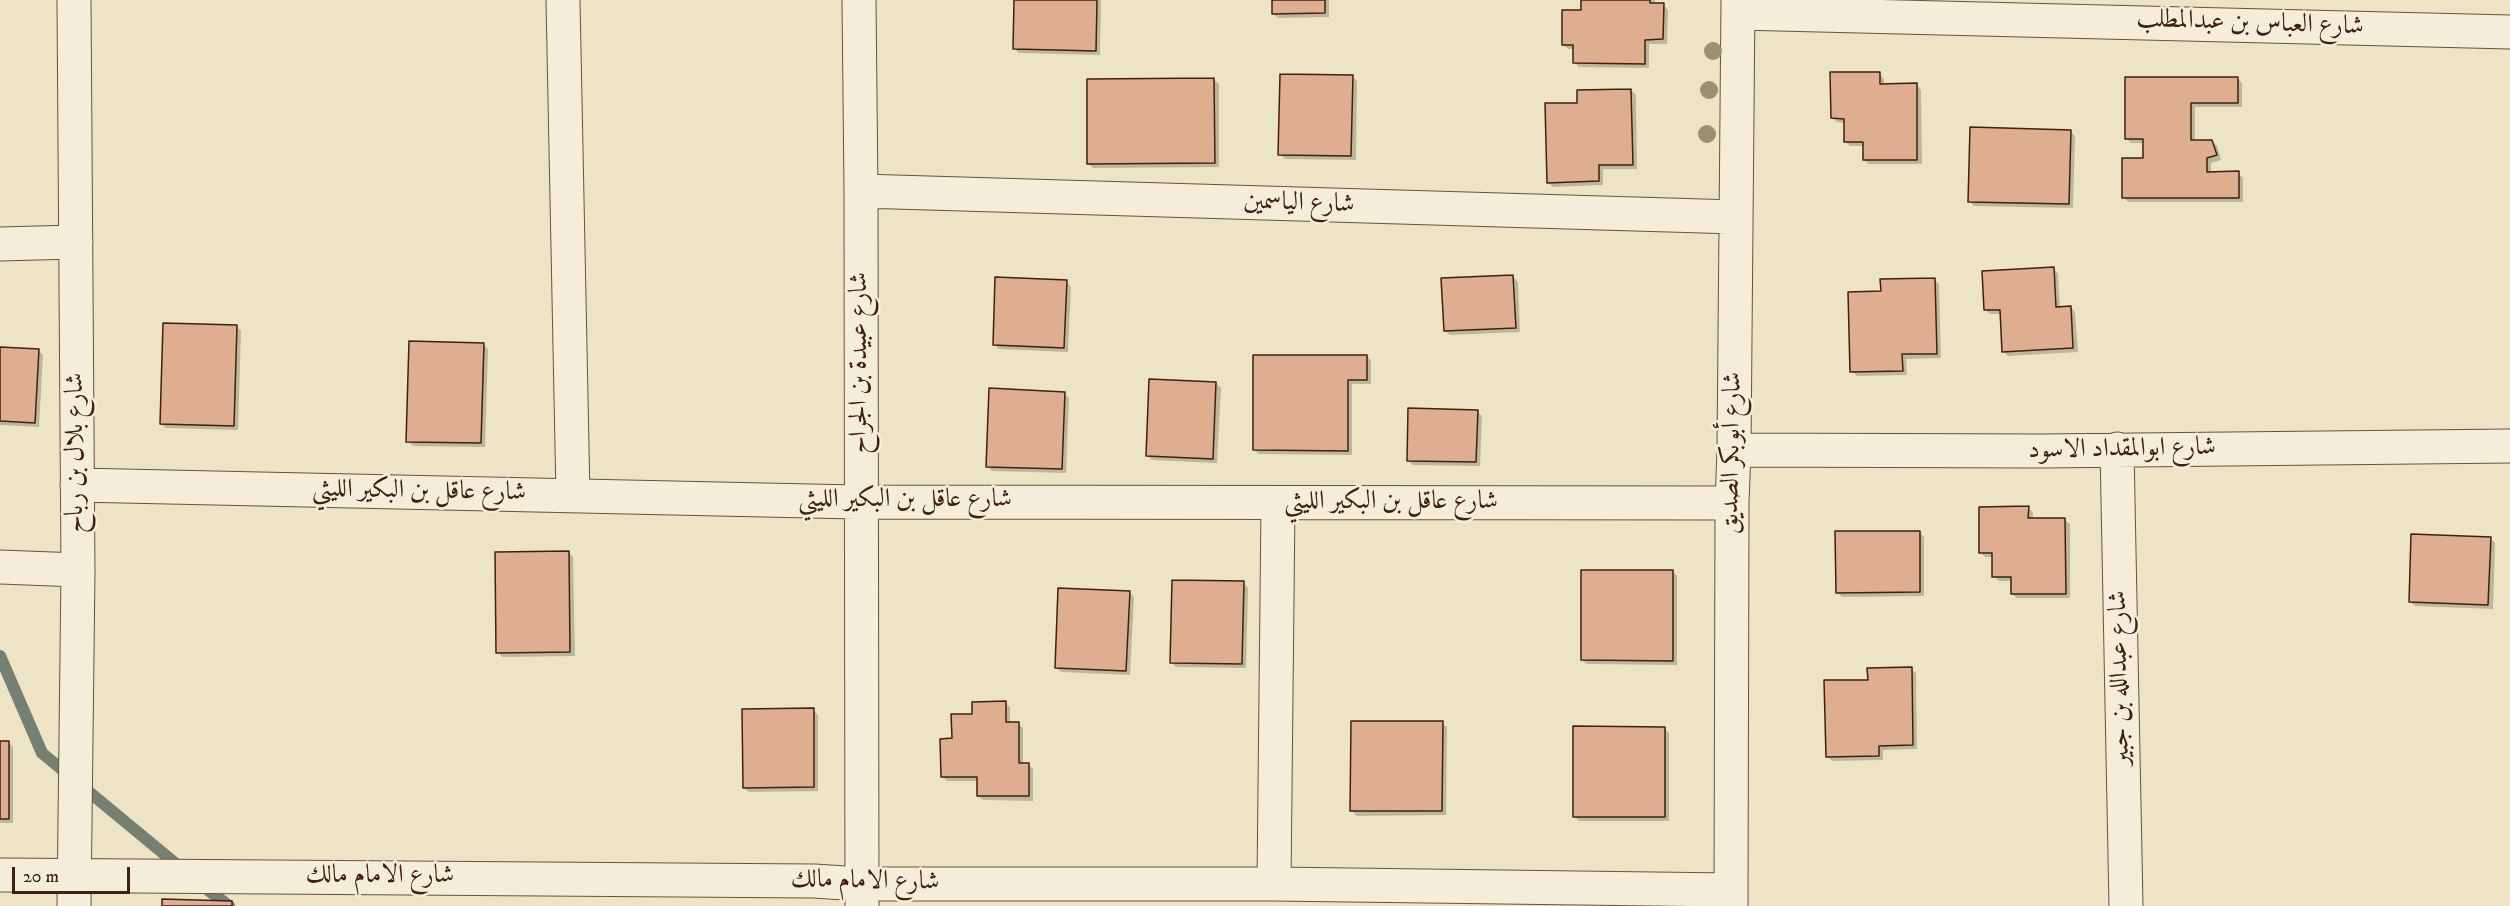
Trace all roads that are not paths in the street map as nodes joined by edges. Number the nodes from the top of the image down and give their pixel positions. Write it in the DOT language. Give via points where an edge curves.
graph roads {
  1 [pos="74,0"];
  2 [pos="562,0"];
  3 [pos="859,0"];
  4 [pos="1738,6"];
  5 [pos="2132,10"];
  6 [pos="2510,32"];
  7 [pos="861,191"];
  8 [pos="1736,217"];
  9 [pos="76,242"];
  10 [pos="0,244"];
  11 [pos="2510,446"];
  12 [pos="2116,449"];
  13 [pos="1734,450"];
  14 [pos="78,484"];
  15 [pos="573,496"];
  16 [pos="861,502"];
  17 [pos="1278,503"];
  18 [pos="1732,503"];
  19 [pos="0,567"];
  20 [pos="78,570"];
  21 [pos="0,875"];
  22 [pos="1274,884"];
  23 [pos="74,891"];
  24 [pos="862,895"];
  25 [pos="1731,898"];
  26 [pos="2126,906"];
  1 -- 9 [label="street, شارع بلال بن رباح"];
  2 -- 15 [label="street"];
  3 -- 7 [label="street, شارع عبيدة بن الجراح"];
  4 -- 5 [label="street, شارع العباس بن عبدالمطلب"];
  4 -- 8 [label="street, شارع أبوبكر الصديق"];
  5 -- 6 [label="street, شارع العباس بن عبدالمطلب"];
  7 -- 8 [label="street, شارع الياسمين"];
  7 -- 16 [label="street, شارع عبيدة بن الجراح"];
  8 -- 13 [label="street, شارع أبوبكر الصديق"];
  9 -- 10 [label="street"];
  9 -- 14 [label="street, شارع بلال بن رباح"];
  11 -- 12 [label="street, شارع ابوالمقداد الاسود"];
  12 -- 13 [label="street, شارع ابوالمقداد الاسود"];
  12 -- 26 [label="street, شارع عبدالله بن جبير"];
  13 -- 18 [label="street, شارع أبوبكر الصديق"];
  14 -- 15 [label="street, شارع عاقل بن البكير الليثي"];
  14 -- 20 [label="street, شارع بلال بن رباح"];
  15 -- 16 [label="street, شارع عاقل بن البكير الليثي"];
  16 -- 17 [label="street, شارع عاقل بن البكير الليثي"];
  16 -- 24 [label="street, شارع عبيدة بن الجراح"];
  17 -- 18 [label="street, شارع عاقل بن البكير الليثي"];
  17 -- 22 [label="street"];
  18 -- 25 [label="street, شارع أبوبكر الصديق"];
  19 -- 20 [label="street"];
  20 -- 23 [label="street, شارع بلال بن رباح"];
  21 -- 23 [label="street, شارع الامام مالك"];
  22 -- 24 [label="street, شارع الامام مالك"];
  22 -- 25 [label="street, شارع الامام مالك"];
  23 -- 24 [label="street, شارع الامام مالك" via="802,880"];
}
